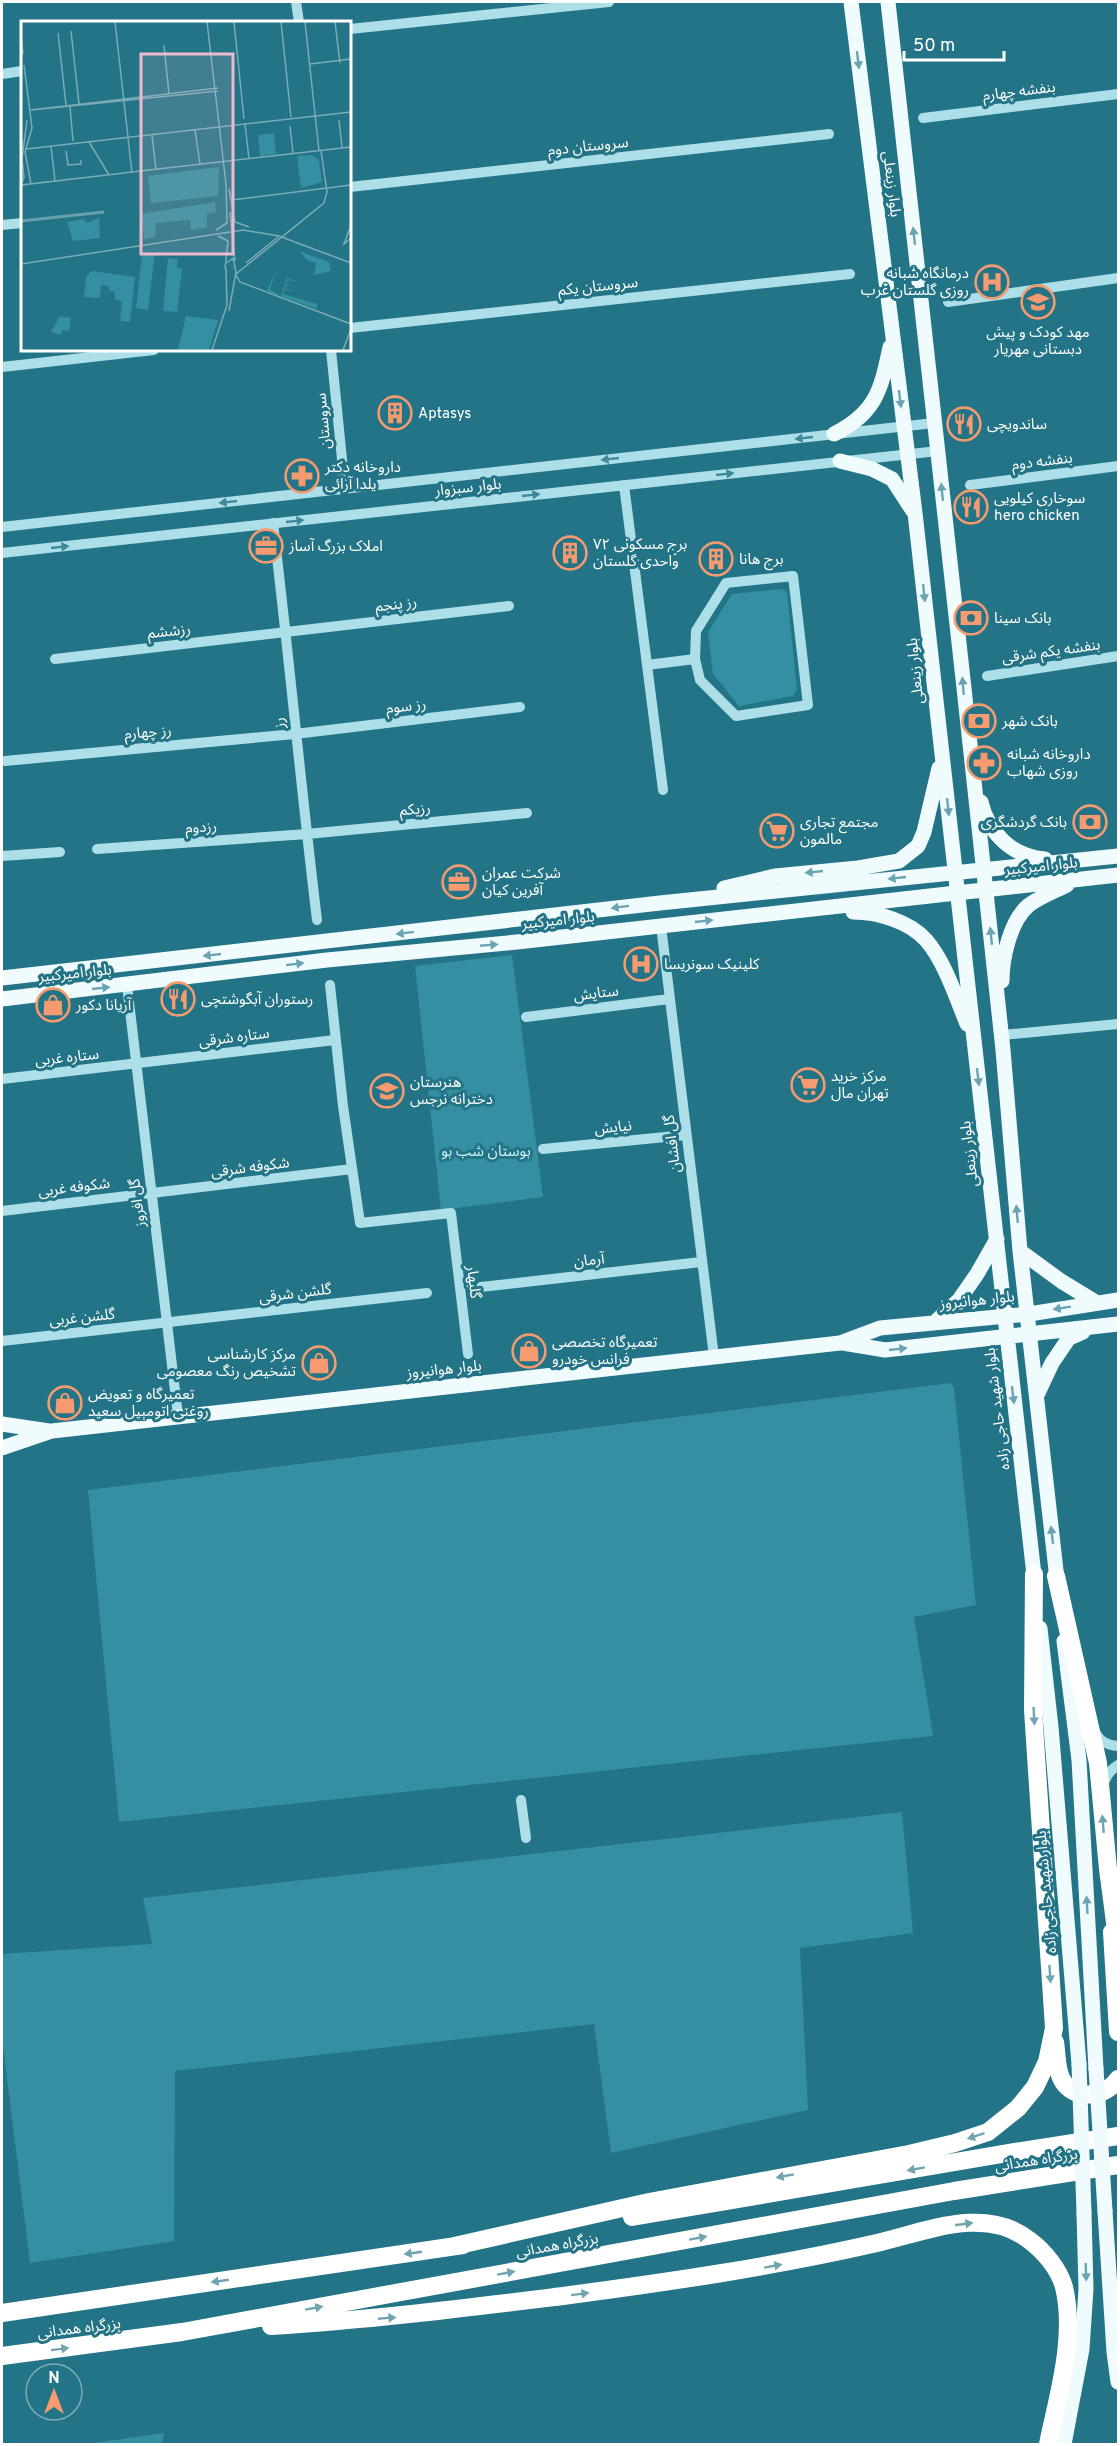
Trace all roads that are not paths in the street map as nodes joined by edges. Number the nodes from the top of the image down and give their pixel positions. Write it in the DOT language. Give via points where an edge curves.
graph roads {
  1 [pos="296,2"];
  2 [pos="609,2"];
  3 [pos="851,2"];
  4 [pos="888,2"];
  5 [pos="299,21"];
  6 [pos="351,29"];
  7 [pos="21,71"];
  8 [pos="2,74"];
  9 [pos="1119,94"];
  10 [pos="923,118"];
  11 [pos="829,134"];
  12 [pos="351,187"];
  13 [pos="21,223"];
  14 [pos="2,225"];
  15 [pos="850,274"];
  16 [pos="1119,278"];
  17 [pos="948,302"];
  18 [pos="351,328"];
  19 [pos="892,333"];
  20 [pos="145,351"];
  21 [pos="331,351"];
  22 [pos="2,367"];
  23 [pos="934,423"];
  24 [pos="904,427"];
  25 [pos="834,434"];
  26 [pos="938,451"];
  27 [pos="908,454"];
  28 [pos="840,461"];
  29 [pos="1119,466"];
  30 [pos="624,485"];
  31 [pos="970,485"];
  32 [pos="345,489"];
  33 [pos="915,513"];
  34 [pos="273,523"];
  35 [pos="2,527"];
  36 [pos="2,553"];
  37 [pos="509,606"];
  38 [pos="286,633"];
  39 [pos="1119,656"];
  40 [pos="55,659"];
  41 [pos="695,659"];
  42 [pos="646,665"];
  43 [pos="987,676"];
  44 [pos="520,707"];
  45 [pos="295,734"];
  46 [pos="942,753"];
  47 [pos="969,754"];
  48 [pos="5,760"];
  49 [pos="663,790"];
  50 [pos="527,813"];
  51 [pos="307,834"];
  52 [pos="97,849"];
  53 [pos="60,852"];
  54 [pos="2,856"];
  55 [pos="1119,856"];
  56 [pos="1072,861"];
  57 [pos="984,869"];
  58 [pos="956,872"];
  59 [pos="1119,875"];
  60 [pos="1076,880"];
  61 [pos="986,890"];
  62 [pos="958,893"];
  63 [pos="660,903"];
  64 [pos="796,912"];
  65 [pos="317,920"];
  66 [pos="661,926"];
  67 [pos="2,978"];
  68 [pos="127,985"];
  69 [pos="330,985"];
  70 [pos="2,999"];
  71 [pos="669,999"];
  72 [pos="526,1017"];
  73 [pos="1119,1024"];
  74 [pos="335,1040"];
  75 [pos="974,1042"];
  76 [pos="1003,1042"];
  77 [pos="136,1064"];
  78 [pos="2,1079"];
  79 [pos="686,1135"];
  80 [pos="543,1149"];
  81 [pos="352,1169"];
  82 [pos="151,1193"];
  83 [pos="2,1211"];
  84 [pos="997,1239"];
  85 [pos="1020,1251"];
  86 [pos="701,1262"];
  87 [pos="481,1287"];
  88 [pos="427,1293"];
  89 [pos="1119,1300"];
  90 [pos="1097,1303"];
  91 [pos="1029,1314"];
  92 [pos="1005,1316"];
  93 [pos="166,1323"];
  94 [pos="934,1323"];
  95 [pos="1119,1324"];
  96 [pos="1094,1327"];
  97 [pos="1030,1335"];
  98 [pos="1007,1337"];
  99 [pos="2,1341"];
  100 [pos="840,1343"];
  101 [pos="468,1354"];
  102 [pos="714,1357"];
  103 [pos="1036,1398"];
  104 [pos="178,1416"];
  105 [pos="2,1424"];
  106 [pos="52,1431"];
  107 [pos="2,1448"];
  108 [pos="1034,1574"];
  109 [pos="1056,1576"];
  110 [pos="1087,1712"];
  111 [pos="1119,1746"];
  112 [pos="1119,1765"];
  113 [pos="1101,1796"];
  114 [pos="521,1800"];
  115 [pos="526,1838"];
  116 [pos="1108,1869"];
  117 [pos="1119,1945"];
  118 [pos="1054,2028"];
  119 [pos="1119,2032"];
  120 [pos="1119,2079"];
  121 [pos="1119,2136"];
  122 [pos="1119,2165"];
  123 [pos="450,2247"];
  124 [pos="1111,2302"];
  125 [pos="2,2313"];
  126 [pos="1119,2329"];
  127 [pos="182,2332"];
  128 [pos="2,2356"];
  129 [pos="1119,2382"];
  130 [pos="1048,2445"];
  131 [pos="1064,2445"];
  1 -- 5 [label="street"];
  2 -- 6 [label="street"];
  3 -- 19 [label="main road, بلوار زینعلی, one-way"];
  23 -- 4 [label="main road, بلوار زینعلی, one-way"];
  7 -- 8 [label="street"];
  9 -- 10 [label="street, بنفشه چهارم"];
  11 -- 12 [label="street, سروستان دوم"];
  13 -- 14 [label="street"];
  15 -- 18 [label="street, سروستان یکم"];
  16 -- 17 [label="street"];
  19 -- 24 [label="main road, بلوار زینعلی, one-way"];
  19 -- 25 [label="main road" via="882,388 854,425"];
  20 -- 22 [label="street"];
  21 -- 32 [label="street, سروستان"];
  23 -- 24 [label="street, بلوار سبزوار"];
  23 -- 26 [label="main road, بلوار زینعلی"];
  24 -- 25 [label="street, بلوار سبزوار"];
  24 -- 27 [label="main road, بلوار زینعلی"];
  25 -- 32 [label="street, بلوار سبزوار, one-way"];
  26 -- 27 [label="street, بلوار سبزوار"];
  47 -- 26 [label="main road, بلوار زینعلی, one-way"];
  27 -- 28 [label="street, بلوار سبزوار"];
  27 -- 33 [label="main road, بلوار زینعلی"];
  30 -- 28 [label="street, بلوار سبزوار, one-way"];
  28 -- 33 [label="main road" via="892,479"];
  29 -- 31 [label="street, بنفشه دوم"];
  34 -- 30 [label="street, بلوار سبزوار, one-way"];
  30 -- 42 [label="street"];
  32 -- 35 [label="street, بلوار سبزوار, one-way"];
  33 -- 46 [label="main road, بلوار زینعلی, one-way"];
  36 -- 34 [label="street, بلوار سبزوار, one-way"];
  34 -- 38 [label="street, رز"];
  37 -- 38 [label="street, رز پنجم"];
  38 -- 40 [label="street, رزششم"];
  38 -- 45 [label="street, رز"];
  39 -- 43 [label="street, بنفشه یکم شرقی"];
  41 -- 41 [label="street" via="696,631 726,583 793,576 808,705 736,716 700,680"];
  41 -- 42 [label="street"];
  42 -- 49 [label="street"];
  44 -- 45 [label="street, رز سوم"];
  45 -- 48 [label="street, رز چهارم"];
  45 -- 51 [label="street, رز"];
  46 -- 58 [label="main road, بلوار زینعلی, one-way"];
  46 -- 63 [label="main road, one-way" via="924,832 918,846 899,861 776,876"];
  47 -- 56 [label="main road" via="982,808 994,833 1013,850 1037,859"];
  47 -- 57 [label="main road, بلوار زینعلی"];
  50 -- 51 [label="street, رزیکم"];
  51 -- 52 [label="street, رزدوم"];
  51 -- 65 [label="street, رز"];
  53 -- 54 [label="street"];
  55 -- 56 [label="main road, بلوار امیرکبیر"];
  56 -- 57 [label="main road, بلوار امیرکبیر"];
  57 -- 58 [label="main road, بلوار امیرکبیر"];
  57 -- 61 [label="main road, بلوار زینعلی"];
  58 -- 62 [label="main road, بلوار زینعلی"];
  58 -- 63 [label="main road, بلوار امیرکبیر, one-way"];
  59 -- 60 [label="main road, بلوار امیرکبیر"];
  60 -- 61 [label="main road, بلوار امیرکبیر"];
  60 -- 76 [label="main road" via="1027,906 1012,929 1002,967"];
  61 -- 62 [label="main road, بلوار امیرکبیر"];
  76 -- 61 [label="main road, بلوار زینعلی, one-way"];
  62 -- 64 [label="main road, بلوار امیرکبیر"];
  62 -- 75 [label="main road, بلوار زینعلی"];
  63 -- 67 [label="main road, بلوار امیرکبیر, one-way"];
  66 -- 64 [label="main road, بلوار امیرکبیر, one-way"];
  64 -- 75 [label="main road" via="868,912 900,922 925,939"];
  68 -- 66 [label="main road, بلوار امیرکبیر, one-way"];
  66 -- 71 [label="street, گل افشان"];
  70 -- 68 [label="main road, بلوار امیرکبیر, one-way"];
  68 -- 77 [label="street, گل افروز"];
  69 -- 74 [label="street"];
  71 -- 72 [label="street, ستایش"];
  71 -- 79 [label="street, گل افشان"];
  73 -- 76 [label="street"];
  74 -- 77 [label="street, ستاره شرقی"];
  74 -- 81 [label="street"];
  75 -- 84 [label="main road, بلوار زینعلی, one-way"];
  85 -- 76 [label="main road, بلوار زینعلی, one-way"];
  77 -- 78 [label="street, ستاره غربی"];
  77 -- 82 [label="street, گل افروز"];
  79 -- 80 [label="street, نیایش"];
  79 -- 86 [label="street, گل افشان"];
  81 -- 82 [label="street, شکوفه شرقی"];
  81 -- 101 [label="street, گلبهار" via="360,1223 451,1213"];
  82 -- 83 [label="street, شکوفه غربی"];
  82 -- 93 [label="street, گل افروز"];
  84 -- 92 [label="main road, بلوار زینعلی"];
  84 -- 94 [label="main road" via="959,1300"];
  85 -- 90 [label="main road"];
  85 -- 91 [label="main road, بلوار زینعلی"];
  86 -- 87 [label="street, آرمان"];
  86 -- 102 [label="street, گل افشان"];
  88 -- 93 [label="street, گلشن شرقی"];
  89 -- 90 [label="main road, بلوار هوانیروز"];
  90 -- 91 [label="main road, بلوار هوانیروز, one-way"];
  91 -- 92 [label="main road, بلوار هوانیروز"];
  91 -- 97 [label="main road, بلوار زینعلی"];
  92 -- 94 [label="main road, بلوار هوانیروز"];
  92 -- 98 [label="main road, بلوار زینعلی"];
  93 -- 99 [label="street, گلشن غربی"];
  93 -- 104 [label="street, گل افروز"];
  94 -- 100 [label="main road, بلوار هوانیروز" via="880,1328"];
  95 -- 96 [label="main road, بلوار هوانیروز"];
  96 -- 97 [label="main road, بلوار هوانیروز"];
  96 -- 103 [label="main road" via="1069,1338"];
  97 -- 98 [label="main road, بلوار هوانیروز"];
  97 -- 103 [label="main road"];
  100 -- 98 [label="main road, بلوار هوانیروز, one-way" via="885,1350"];
  98 -- 108 [label="main road, بلوار شهید حاجی زاده, one-way"];
  100 -- 102 [label="main road, بلوار هوانیروز"];
  102 -- 104 [label="main road, بلوار هوانیروز"];
  109 -- 103 [label="main road, one-way"];
  104 -- 106 [label="main road, بلوار هوانیروز"];
  105 -- 106 [label="main road, بلوار هوانیروز"];
  106 -- 107 [label="main road, بلوار هوانیروز"];
  108 -- 118 [label="highway, one-way" via="1033,1710"];
  108 -- 131 [label="main road, بلوار شهید حاجی زاده, one-way, bridge" via="1051,1726 1079,2064 1086,2289 1083,2337"];
  109 -- 110 [label="highway"];
  124 -- 109 [label="main road, one-way, bridge" via="1079,1760"];
  110 -- 111 [label="street" via="1100,1740"];
  110 -- 113 [label="highway"];
  112 -- 113 [label="street" via="1105,1779"];
  116 -- 113 [label="highway, one-way"];
  114 -- 115 [label="street"];
  116 -- 117 [label="highway"];
  116 -- 119 [label="highway"];
  118 -- 120 [label="highway" via="1058,2066 1068,2088 1080,2094 1103,2093"];
  118 -- 123 [label="highway, one-way" via="1047,2062 1035,2086 1018,2108 988,2132 909,2154 649,2202"];
  121 -- 123 [label="highway, بزرگراه همدانی, one-way"];
  127 -- 122 [label="highway, بزرگراه همدانی, one-way" via="954,2191"];
  123 -- 125 [label="highway, بزرگراه همدانی, one-way"];
  124 -- 126 [label="street"];
  124 -- 129 [label="main road"];
  128 -- 127 [label="highway, بزرگراه همدانی, one-way"];
  127 -- 130 [label="highway, one-way" via="398,2317 716,2276 982,2221 1006,2225 1029,2239 1050,2259 1064,2285 1067,2339"];
}
